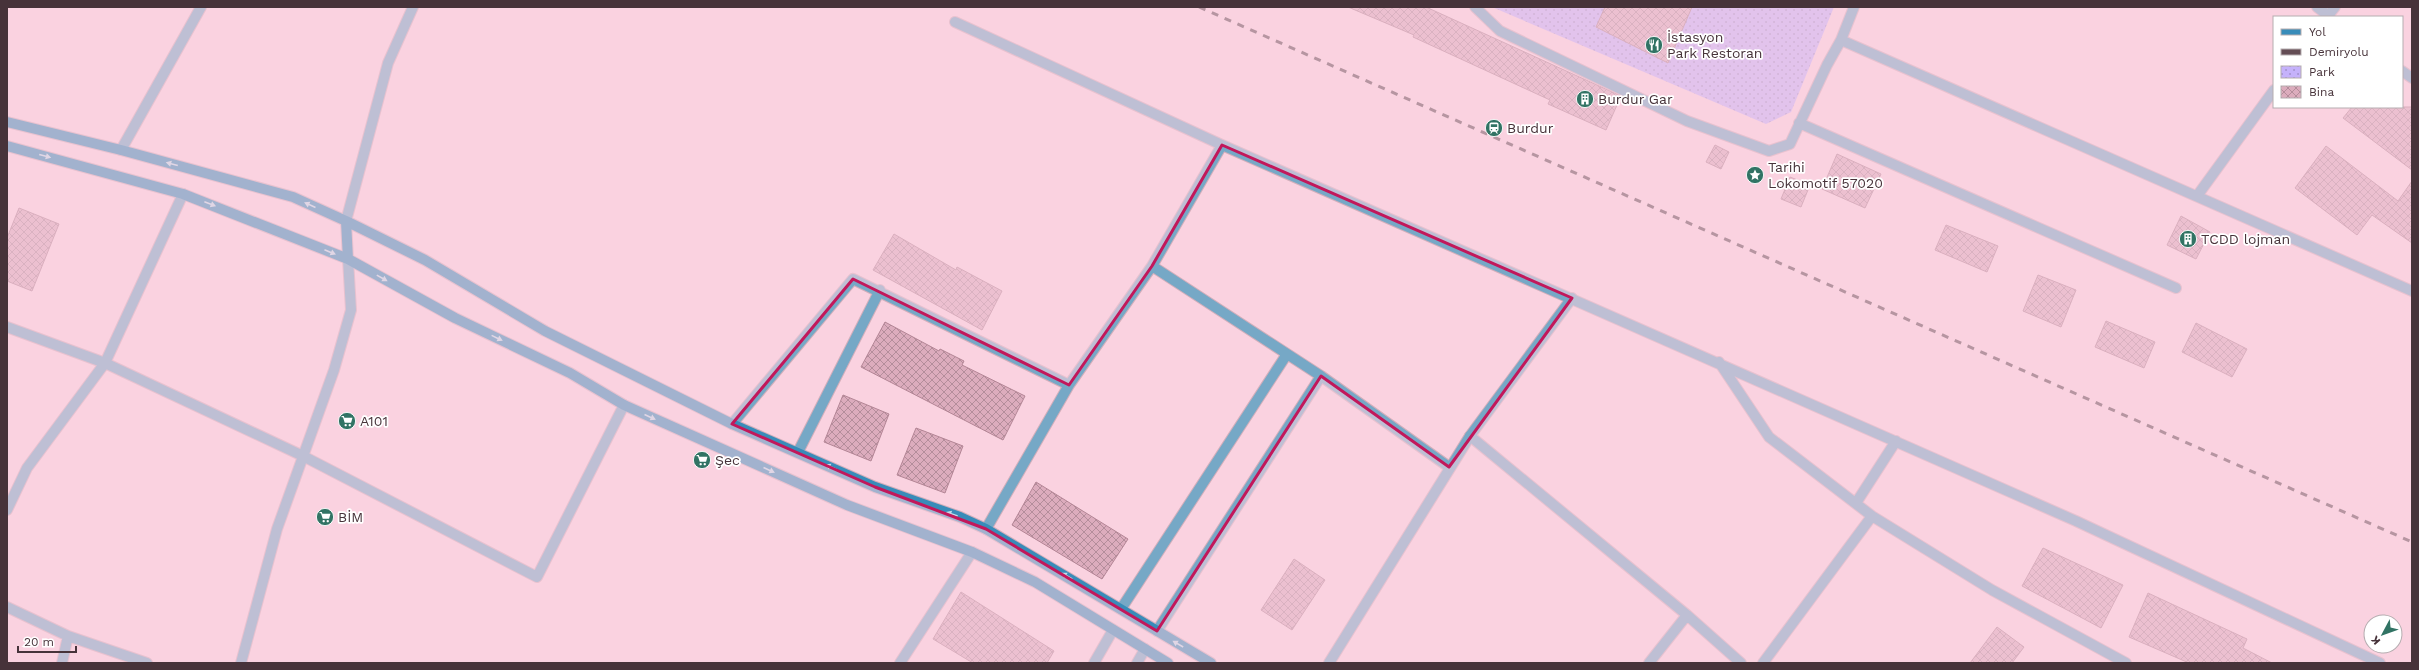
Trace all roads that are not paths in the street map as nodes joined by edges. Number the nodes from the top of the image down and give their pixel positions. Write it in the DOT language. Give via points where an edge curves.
graph roads {
  1 [pos="201,7"];
  2 [pos="413,7"];
  3 [pos="1476,7"];
  4 [pos="1854,7"];
  5 [pos="2317,7"];
  6 [pos="2335,7"];
  7 [pos="2328,16"];
  8 [pos="956,22"];
  9 [pos="1841,40"];
  10 [pos="2403,72"];
  11 [pos="2412,78"];
  12 [pos="2273,91"];
  13 [pos="7,122"];
  14 [pos="1799,123"];
  15 [pos="1222,145"];
  16 [pos="7,146"];
  17 [pos="121,150"];
  18 [pos="183,194"];
  19 [pos="2197,196"];
  20 [pos="346,221"];
  21 [pos="348,259"];
  22 [pos="1152,266"];
  23 [pos="2176,288"];
  24 [pos="880,290"];
  25 [pos="2412,291"];
  26 [pos="1572,298"];
  27 [pos="7,327"];
  28 [pos="1287,354"];
  29 [pos="1719,362"];
  30 [pos="105,363"];
  31 [pos="1321,376"];
  32 [pos="1069,385"];
  33 [pos="624,405"];
  34 [pos="732,424"];
  35 [pos="1470,436"];
  36 [pos="1896,441"];
  37 [pos="798,452"];
  38 [pos="303,456"];
  39 [pos="1449,467"];
  40 [pos="1856,504"];
  41 [pos="7,510"];
  42 [pos="1872,516"];
  43 [pos="986,529"];
  44 [pos="972,552"];
  45 [pos="7,606"];
  46 [pos="1120,609"];
  47 [pos="1686,615"];
  48 [pos="1114,630"];
  49 [pos="1157,631"];
  50 [pos="68,636"];
  51 [pos="1146,649"];
  52 [pos="62,663"];
  53 [pos="147,663"];
  54 [pos="241,663"];
  55 [pos="900,663"];
  56 [pos="1094,663"];
  57 [pos="1137,663"];
  58 [pos="1168,663"];
  59 [pos="1211,663"];
  60 [pos="1329,663"];
  61 [pos="1649,663"];
  62 [pos="1741,663"];
  63 [pos="1763,663"];
  64 [pos="2126,663"];
  65 [pos="2380,663"];
  1 -- 17 [label="street"];
  2 -- 20 [label="street" via="388,63"];
  3 -- 14 [label="street" via="1500,31 1687,121 1769,151 1790,144"];
  4 -- 9 [label="street"];
  5 -- 7 [label="street"];
  6 -- 7 [label="street"];
  8 -- 15 [label="street"];
  9 -- 14 [label="street"];
  9 -- 19 [label="street"];
  10 -- 11 [label="street"];
  12 -- 19 [label="street"];
  13 -- 17 [label="main road"];
  14 -- 23 [label="street"];
  15 -- 22 [label="street"];
  15 -- 26 [label="street"];
  16 -- 18 [label="main road, one-way"];
  20 -- 17 [label="main road, one-way" via="293,198"];
  18 -- 21 [label="main road, one-way"];
  18 -- 30 [label="street"];
  19 -- 25 [label="street"];
  20 -- 21 [label="main road"];
  20 -- 34 [label="main road" via="425,260 545,331"];
  21 -- 33 [label="main road, one-way" via="456,318 570,373"];
  21 -- 38 [label="street" via="350,310 334,370"];
  22 -- 28 [label="street"];
  22 -- 32 [label="street"];
  24 -- 32 [label="street"];
  24 -- 34 [label="street" via="853,279"];
  24 -- 37 [label="street"];
  26 -- 29 [label="street"];
  26 -- 35 [label="street"];
  27 -- 30 [label="street"];
  28 -- 31 [label="street"];
  28 -- 46 [label="street"];
  29 -- 36 [label="street"];
  29 -- 40 [label="street" via="1769,437"];
  30 -- 38 [label="street"];
  30 -- 41 [label="street" via="27,468"];
  31 -- 39 [label="street"];
  31 -- 49 [label="street"];
  32 -- 43 [label="street"];
  33 -- 38 [label="street" via="537,577"];
  33 -- 44 [label="main road, one-way" via="847,505"];
  34 -- 37 [label="main road"];
  35 -- 39 [label="street"];
  35 -- 47 [label="street"];
  36 -- 40 [label="street"];
  36 -- 65 [label="street" via="2083,524"];
  43 -- 37 [label="main road, one-way" via="960,517 875,487"];
  38 -- 54 [label="street" via="277,530"];
  39 -- 60 [label="street"];
  40 -- 42 [label="street"];
  42 -- 63 [label="street"];
  42 -- 64 [label="street" via="1992,590"];
  46 -- 43 [label="main road, one-way"];
  44 -- 48 [label="main road" via="1036,582"];
  44 -- 55 [label="street"];
  45 -- 50 [label="street"];
  46 -- 49 [label="main road"];
  47 -- 61 [label="street"];
  47 -- 62 [label="street"];
  48 -- 51 [label="main road"];
  48 -- 56 [label="street"];
  59 -- 49 [label="main road, one-way"];
  50 -- 52 [label="street"];
  50 -- 53 [label="street"];
  51 -- 57 [label="street"];
  51 -- 58 [label="main road"];
}
